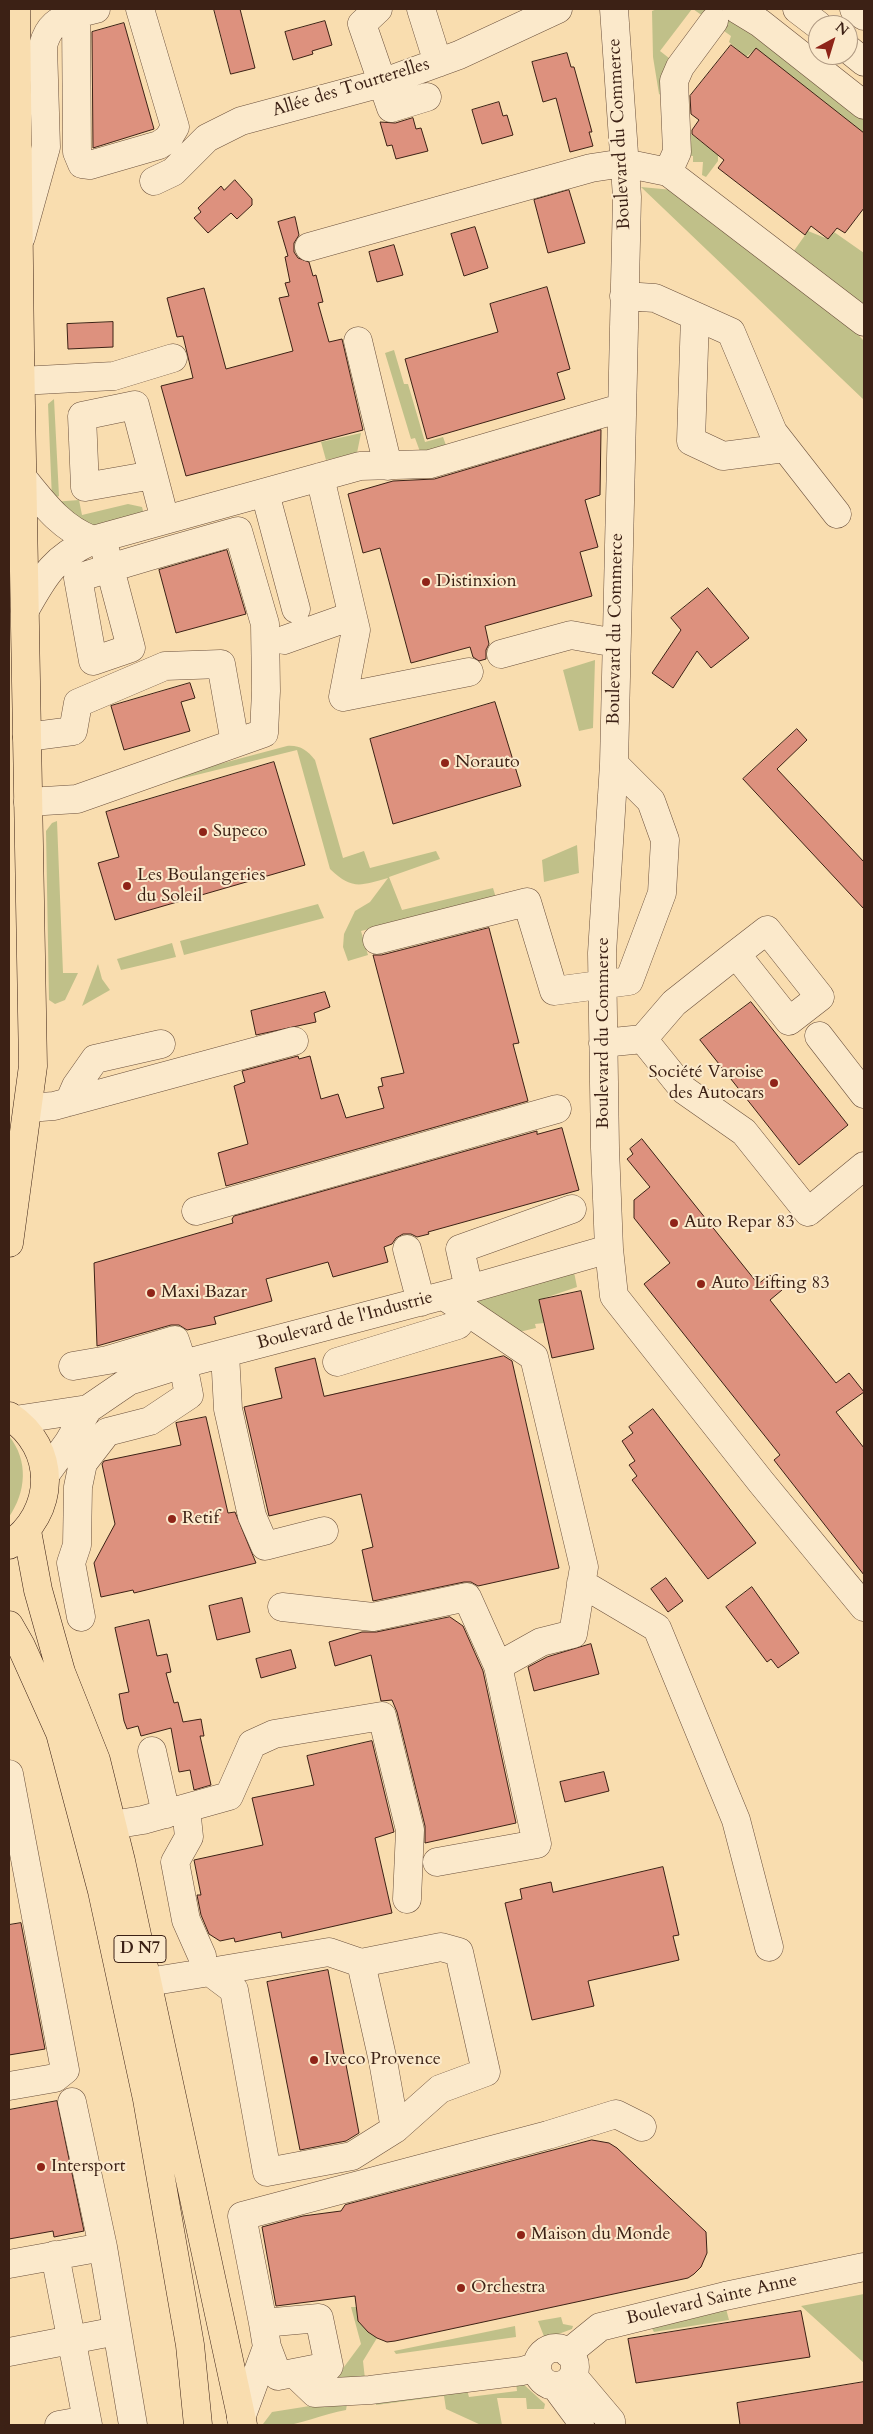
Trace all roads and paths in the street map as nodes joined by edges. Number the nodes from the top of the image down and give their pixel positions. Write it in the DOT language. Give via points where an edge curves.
graph roads {
  1 [pos="18,9"];
  2 [pos="140,9"];
  3 [pos="378,9"];
  4 [pos="421,9"];
  5 [pos="558,9"];
  6 [pos="614,9"];
  7 [pos="797,9"];
  8 [pos="854,9"];
  9 [pos="79,12"];
  10 [pos="726,15"];
  11 [pos="864,16"];
  12 [pos="808,17"];
  13 [pos="438,63"];
  14 [pos="382,82"];
  15 [pos="427,96"];
  16 [pos="864,105"];
  17 [pos="624,163"];
  18 [pos="668,172"];
  19 [pos="154,181"];
  20 [pos="19,245"];
  21 [pos="309,247"];
  22 [pos="624,296"];
  23 [pos="695,316"];
  24 [pos="864,322"];
  25 [pos="358,341"];
  26 [pos="173,358"];
  27 [pos="20,380"];
  28 [pos="621,408"];
  29 [pos="785,448"];
  30 [pos="388,466"];
  31 [pos="153,475"];
  32 [pos="22,477"];
  33 [pos="320,477"];
  34 [pos="265,493"];
  35 [pos="837,514"];
  36 [pos="165,520"];
  37 [pos="98,539"];
  38 [pos="296,609"];
  39 [pos="25,610"];
  40 [pos="352,616"];
  41 [pos="284,640"];
  42 [pos="616,643"];
  43 [pos="501,654"];
  44 [pos="469,672"];
  45 [pos="27,737"];
  46 [pos="234,744"];
  47 [pos="614,764"];
  48 [pos="28,802"];
  49 [pos="376,940"];
  50 [pos="736,954"];
  51 [pos="603,984"];
  52 [pos="819,1036"];
  53 [pos="643,1039"];
  54 [pos="294,1041"];
  55 [pos="603,1043"];
  56 [pos="161,1044"];
  57 [pos="864,1094"];
  58 [pos="69,1102"];
  59 [pos="28,1108"];
  60 [pos="557,1109"];
  61 [pos="864,1166"];
  62 [pos="572,1209"];
  63 [pos="196,1211"];
  64 [pos="9,1243"];
  65 [pos="407,1249"];
  66 [pos="609,1249"];
  67 [pos="451,1300"];
  68 [pos="225,1353"];
  69 [pos="337,1362"];
  70 [pos="183,1364"];
  71 [pos="73,1366"];
  72 [pos="88,1409"];
  73 [pos="11,1414"];
  74 [pos="45,1475"];
  75 [pos="324,1531"];
  76 [pos="18,1538"];
  77 [pos="581,1583"];
  78 [pos="282,1607"];
  79 [pos="864,1607"];
  80 [pos="81,1617"];
  81 [pos="9,1625"];
  82 [pos="498,1666"];
  83 [pos="152,1751"];
  84 [pos="9,1774"];
  85 [pos="176,1811"];
  86 [pos="112,1825"];
  87 [pos="438,1862"];
  88 [pos="407,1899"];
  89 [pos="769,1947"];
  90 [pos="206,1964"];
  91 [pos="361,1964"];
  92 [pos="148,1982"];
  93 [pos="9,2086"];
  94 [pos="72,2102"];
  95 [pos="642,2127"];
  96 [pos="395,2129"];
  97 [pos="103,2246"];
  98 [pos="55,2256"];
  99 [pos="9,2264"];
  100 [pos="864,2267"];
  101 [pos="117,2331"];
  102 [pos="265,2335"];
  103 [pos="71,2340"];
  104 [pos="9,2352"];
  105 [pos="566,2372"];
  106 [pos="294,2374"];
  107 [pos="87,2422"];
  108 [pos="242,2422"];
  109 [pos="59,2425"];
  110 [pos="133,2425"];
  111 [pos="198,2425"];
  112 [pos="580,2425"];
  113 [pos="611,2425"];
  1 -- 20 [label="main road"];
  2 -- 9 [label="street" via="175,127 168,139 159,145 90,165 82,164 77,152"];
  3 -- 14 [label="street" via="362,24"];
  4 -- 13 [label="street"];
  5 -- 13 [label="street, Allée des Tourterelles"];
  6 -- 17 [label="street, Boulevard du Commerce"];
  7 -- 12 [label="street"];
  8 -- 11 [label="street"];
  9 -- 20 [label="street" via="54,24 45,37 46,147"];
  10 -- 16 [label="street" via="760,23"];
  10 -- 18 [label="street" via="680,68 674,81 676,152"];
  13 -- 14 [label="street, Allée des Tourterelles"];
  14 -- 15 [label="street" via="391,108"];
  14 -- 19 [label="street, Allée des Tourterelles" via="241,120 207,138 173,172"];
  17 -- 18 [label="street"];
  17 -- 21 [label="street" via="591,168"];
  17 -- 22 [label="street, Boulevard du Commerce" via="627,197"];
  18 -- 24 [label="street"];
  20 -- 27 [label="main road"];
  22 -- 23 [label="street" via="655,298"];
  22 -- 28 [label="street, Boulevard du Commerce"];
  23 -- 29 [label="street" via="731,332 773,432"];
  23 -- 29 [label="street" via="691,441 723,456"];
  25 -- 30 [label="street"];
  26 -- 27 [label="street" via="114,376"];
  27 -- 32 [label="main road"];
  28 -- 30 [label="street" via="430,464"];
  28 -- 42 [label="street, Boulevard du Commerce"];
  29 -- 35 [label="street"];
  30 -- 33 [label="street" via="360,466"];
  31 -- 36 [label="street"];
  32 -- 37 [label="street" via="63,524 78,534"];
  32 -- 39 [label="main road"];
  33 -- 34 [label="street"];
  33 -- 40 [label="street"];
  34 -- 36 [label="street"];
  34 -- 38 [label="street"];
  36 -- 37 [label="street"];
  37 -- 39 [label="street" via="71,550 58,560 42,578"];
  37 -- 46 [label="street" via="110,568 238,531 265,624 266,691 264,733"];
  39 -- 45 [label="main road"];
  40 -- 41 [label="street"];
  40 -- 44 [label="street" via="356,630 343,697"];
  42 -- 43 [label="street" via="571,635"];
  42 -- 47 [label="street, Boulevard du Commerce"];
  45 -- 46 [label="street" via="74,731 78,703 165,666 221,664"];
  45 -- 48 [label="main road"];
  46 -- 48 [label="street" via="77,799"];
  47 -- 51 [label="street, Boulevard du Commerce" via="602,953"];
  47 -- 51 [label="street" via="651,801 665,840 662,893 629,981"];
  48 -- 59 [label="main road" via="33,1066"];
  49 -- 51 [label="street" via="527,902 554,991"];
  50 -- 53 [label="street" via="674,1003"];
  51 -- 55 [label="street, Boulevard du Commerce"];
  52 -- 57 [label="street"];
  53 -- 55 [label="street"];
  53 -- 61 [label="street" via="684,1090 744,1132 808,1212"];
  54 -- 58 [label="street"];
  55 -- 66 [label="street, Boulevard du Commerce"];
  56 -- 58 [label="street" via="95,1059"];
  58 -- 59 [label="street"];
  59 -- 64 [label="main road"];
  60 -- 63 [label="street"];
  62 -- 67 [label="street" via="460,1249"];
  65 -- 67 [label="street"];
  66 -- 67 [label="street, Boulevard de l'Industrie"];
  66 -- 79 [label="street, Boulevard du Commerce" via="614,1296"];
  67 -- 68 [label="street, Boulevard de l'Industrie"];
  67 -- 69 [label="street" via="458,1325"];
  67 -- 77 [label="street" via="534,1357 584,1567"];
  68 -- 70 [label="street, Boulevard de l'Industrie"];
  68 -- 75 [label="street" via="228,1409 252,1516 266,1546"];
  70 -- 71 [label="street" via="175,1340 108,1360"];
  70 -- 72 [label="street, Boulevard de l'Industrie" via="129,1381"];
  70 -- 80 [label="street" via="189,1395 150,1421 106,1432 83,1463 78,1487 77,1545 71,1564"];
  72 -- 73 [label="street, Boulevard de l'Industrie"];
  72 -- 74 [label="street, Boulevard de l'Industrie"];
  73 -- 74 [label="main road" via="30,1434 42,1458"];
  74 -- 76 [label="main road" via="44,1497"];
  76 -- 86 [label="main road, D N7" via="38,1590 61,1672 96,1760"];
  77 -- 82 [label="street" via="573,1634 541,1642"];
  77 -- 89 [label="street" via="657,1628 736,1820"];
  78 -- 82 [label="street" via="373,1616 467,1597"];
  81 -- 111 [label="main road, D N7" via="22,1646 60,1733 102,1891 147,2099 190,2345"];
  82 -- 87 [label="street" via="537,1844"];
  83 -- 85 [label="street"];
  84 -- 93 [label="street" via="65,2070 56,2078"];
  85 -- 86 [label="street"];
  85 -- 88 [label="street" via="228,1796 252,1744 274,1734 382,1716 410,1830"];
  85 -- 90 [label="street" via="189,1837 175,1862 186,1920"];
  86 -- 92 [label="main road, D N7"];
  90 -- 91 [label="street" via="329,1952"];
  90 -- 92 [label="street"];
  90 -- 96 [label="street" via="234,1990 267,2172 352,2156"];
  91 -- 96 [label="street"];
  91 -- 96 [label="street" via="442,1947 459,1952 486,2072 440,2089"];
  92 -- 108 [label="main road, D N7"];
  94 -- 97 [label="street"];
  95 -- 102 [label="street" via="616,2114 242,2216"];
  97 -- 98 [label="street"];
  97 -- 101 [label="street"];
  98 -- 99 [label="street"];
  98 -- 103 [label="street"];
  100 -- 105 [label="street, Boulevard Sainte Anne" via="725,2296 600,2327"];
  101 -- 103 [label="street"];
  101 -- 110 [label="street"];
  102 -- 106 [label="street" via="278,2376"];
  102 -- 106 [label="street" via="319,2318 329,2366"];
  102 -- 108 [label="street"];
  103 -- 104 [label="street"];
  103 -- 107 [label="street"];
  105 -- 106 [label="street" via="557,2348 545,2351 536,2367 522,2371 370,2390 315,2393"];
  105 -- 112 [label="street"];
  105 -- 113 [label="street"];
  107 -- 109 [label="street"];
}
